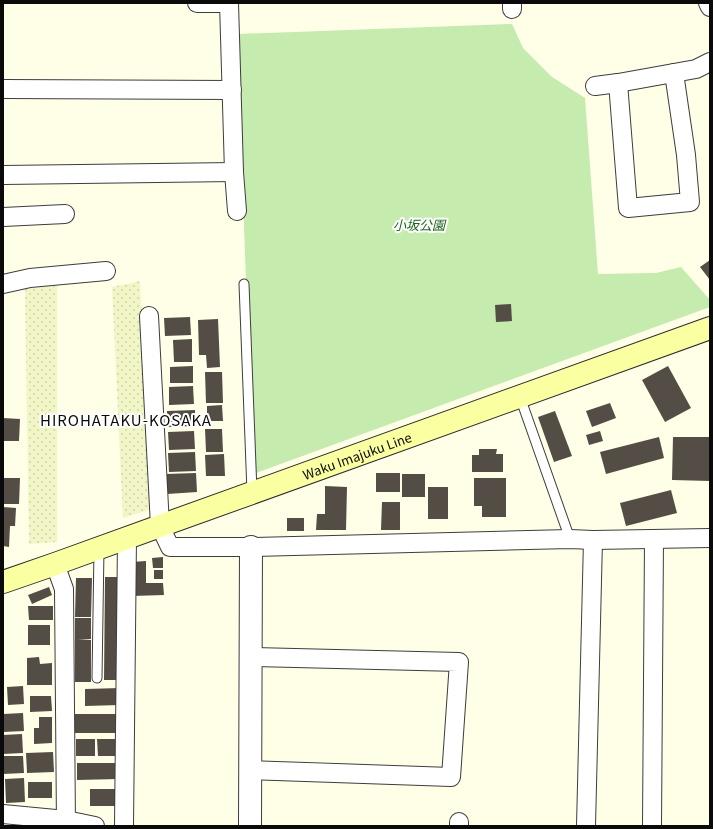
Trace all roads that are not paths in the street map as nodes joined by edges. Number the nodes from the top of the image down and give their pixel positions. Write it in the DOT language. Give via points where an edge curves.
graph roads {
  1 [pos="197,3"];
  2 [pos="229,3"];
  3 [pos="708,3"];
  4 [pos="710,7"];
  5 [pos="710,62"];
  6 [pos="674,73"];
  7 [pos="618,83"];
  8 [pos="595,86"];
  9 [pos="3,89"];
  10 [pos="232,90"];
  11 [pos="234,172"];
  12 [pos="3,175"];
  13 [pos="237,211"];
  14 [pos="65,214"];
  15 [pos="3,217"];
  16 [pos="106,271"];
  17 [pos="3,284"];
  18 [pos="244,284"];
  19 [pos="149,316"];
  20 [pos="710,328"];
  21 [pos="520,397"];
  22 [pos="252,493"];
  23 [pos="160,526"];
  24 [pos="128,538"];
  25 [pos="710,538"];
  26 [pos="570,539"];
  27 [pos="654,539"];
  28 [pos="593,540"];
  29 [pos="251,547"];
  30 [pos="99,548"];
  31 [pos="55,564"];
  32 [pos="4,578"];
  33 [pos="251,657"];
  34 [pos="97,678"];
  35 [pos="250,770"];
  36 [pos="3,814"];
  37 [pos="66,823"];
  38 [pos="95,826"];
  39 [pos="124,826"];
  40 [pos="250,826"];
  41 [pos="586,826"];
  42 [pos="652,826"];
  1 -- 2 [label="street"];
  2 -- 10 [label="street"];
  3 -- 4 [label="street"];
  5 -- 6 [label="street" via="696,69"];
  6 -- 7 [label="street"];
  6 -- 7 [label="street" via="690,202 628,208"];
  7 -- 8 [label="street"];
  9 -- 10 [label="street"];
  10 -- 11 [label="street"];
  11 -- 12 [label="street"];
  11 -- 13 [label="street"];
  14 -- 15 [label="street"];
  16 -- 17 [label="street" via="30,278"];
  18 -- 22 [label="lane"];
  19 -- 23 [label="street"];
  20 -- 21 [label="main road, Waku Imajuku Line"];
  21 -- 22 [label="main road, Waku Imajuku Line"];
  21 -- 26 [label="lane"];
  22 -- 23 [label="main road, Waku Imajuku Line"];
  23 -- 24 [label="main road, Waku Imajuku Line"];
  23 -- 29 [label="street" via="170,547"];
  24 -- 30 [label="main road, Waku Imajuku Line"];
  24 -- 39 [label="street"];
  25 -- 27 [label="street"];
  26 -- 28 [label="street"];
  26 -- 29 [label="street"];
  27 -- 28 [label="street"];
  27 -- 42 [label="street"];
  28 -- 41 [label="street"];
  29 -- 33 [label="street"];
  30 -- 31 [label="main road, Waku Imajuku Line"];
  30 -- 34 [label="lane"];
  31 -- 32 [label="main road, Waku Imajuku Line"];
  31 -- 37 [label="street" via="64,589"];
  33 -- 35 [label="street"];
  33 -- 35 [label="street" via="459,662 451,777"];
  35 -- 40 [label="street"];
  36 -- 37 [label="street"];
  37 -- 38 [label="street"];
}
